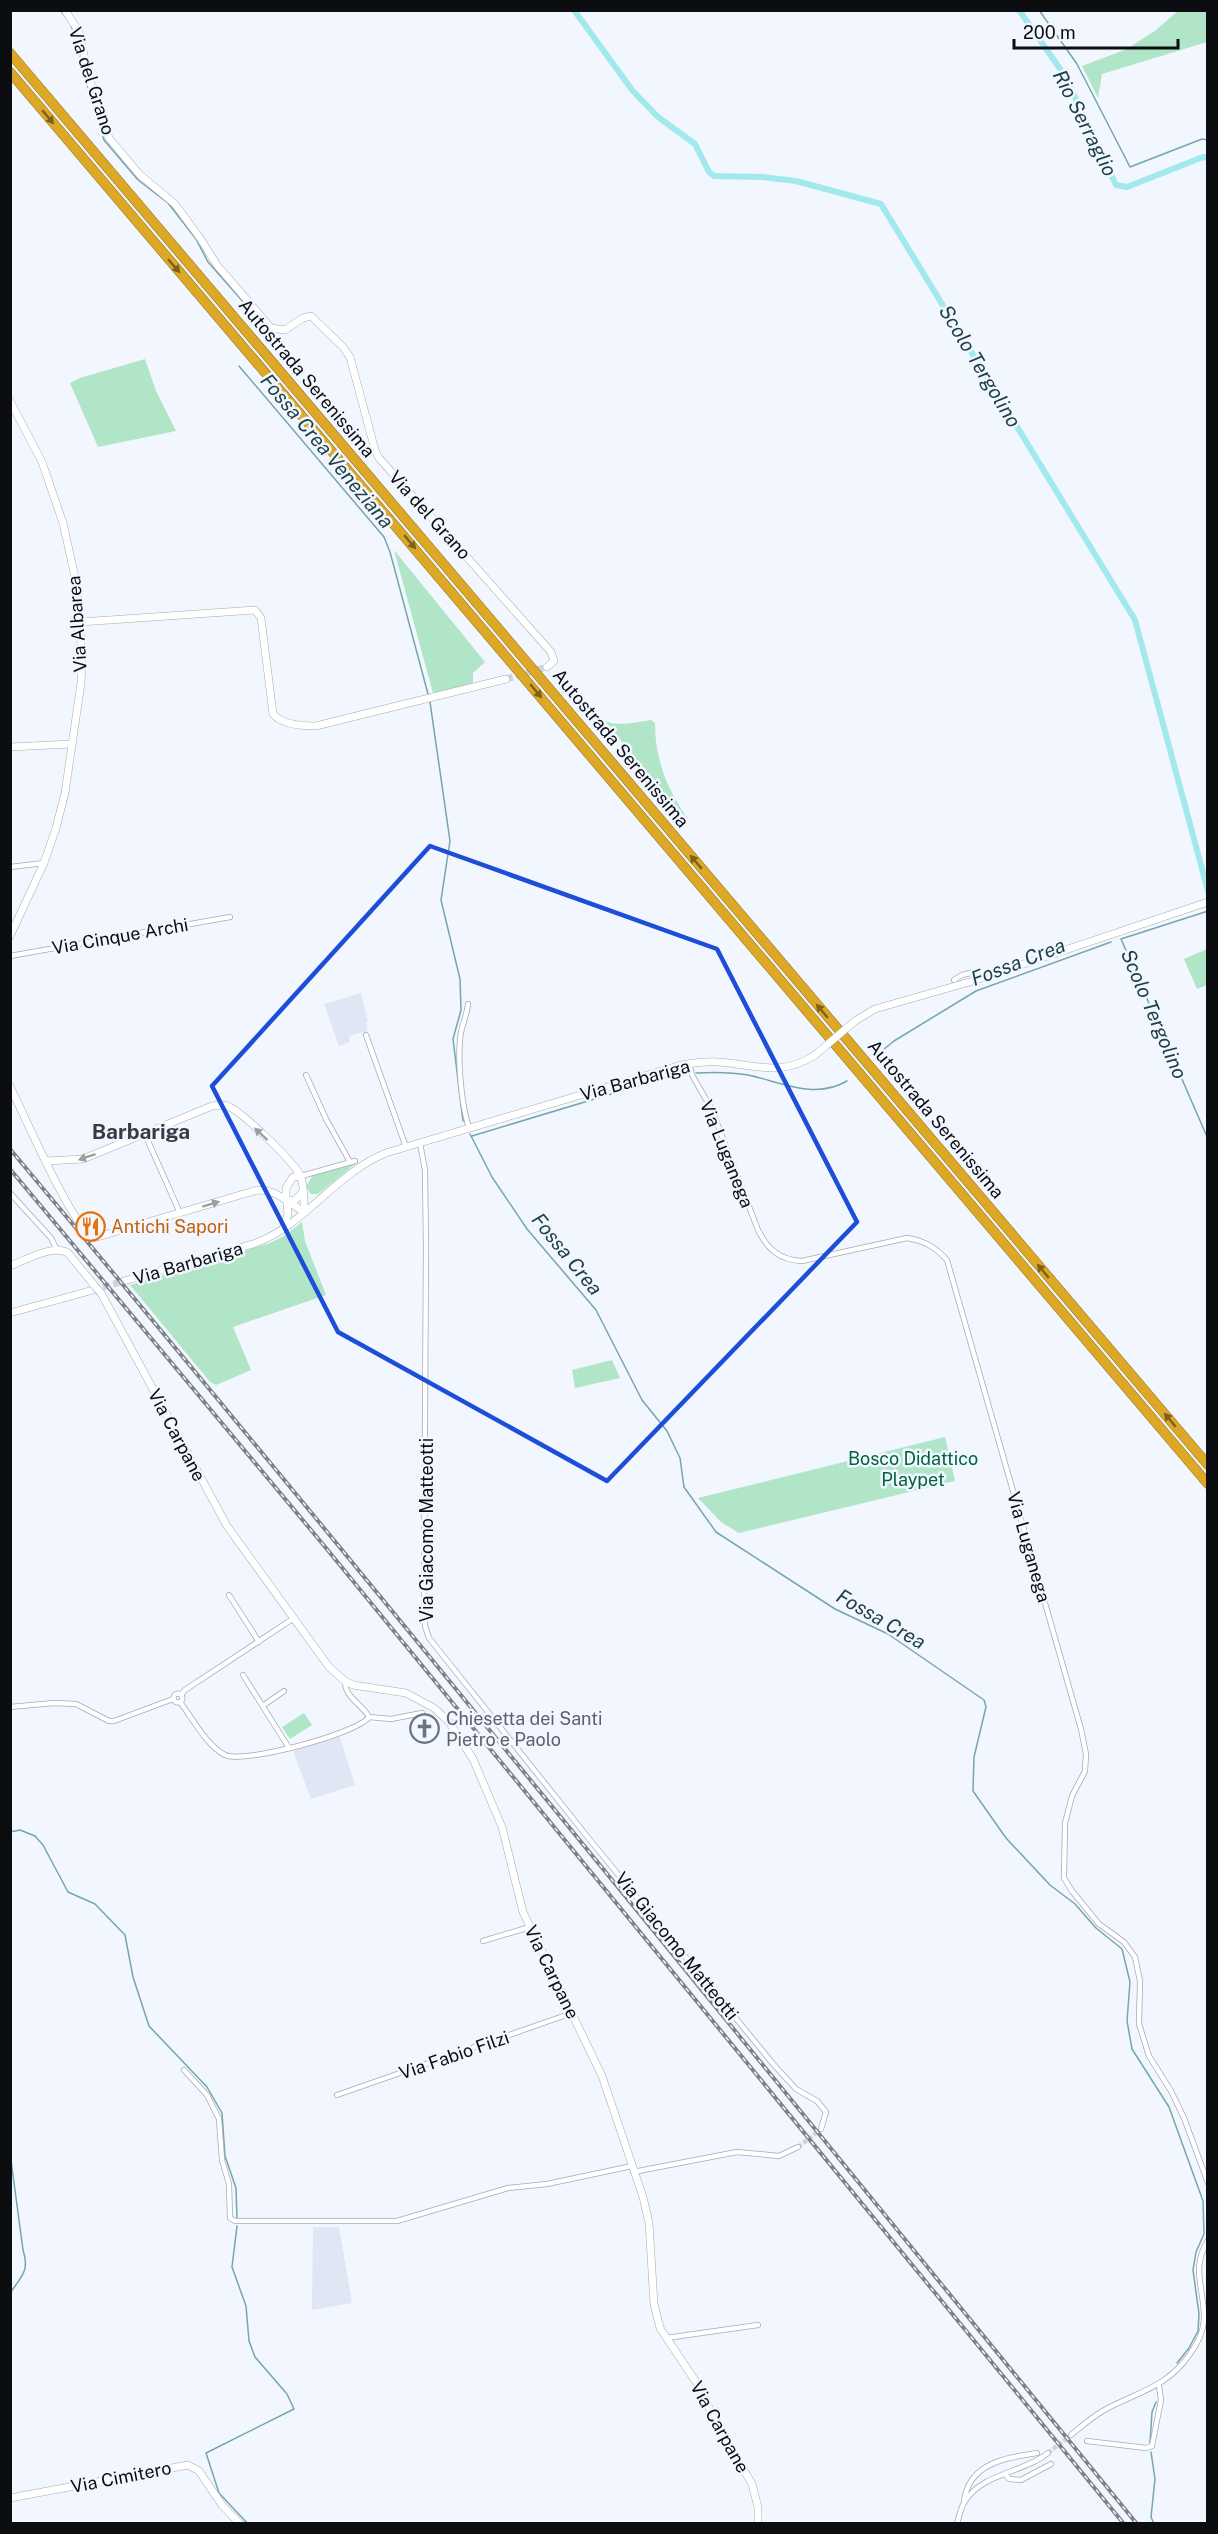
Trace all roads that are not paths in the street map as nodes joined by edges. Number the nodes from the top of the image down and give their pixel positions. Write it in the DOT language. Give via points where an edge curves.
graph roads {
  1 [pos="65,10"];
  2 [pos="10,53"];
  3 [pos="10,72"];
  4 [pos="10,401"];
  5 [pos="80,622"];
  6 [pos="547,668"];
  7 [pos="506,679"];
  8 [pos="71,744"];
  9 [pos="10,747"];
  10 [pos="44,863"];
  11 [pos="10,867"];
  12 [pos="1208,902"];
  13 [pos="230,917"];
  14 [pos="10,936"];
  15 [pos="10,956"];
  16 [pos="982,978"];
  17 [pos="954,980"];
  18 [pos="468,1004"];
  19 [pos="366,1035"];
  20 [pos="689,1064"];
  21 [pos="306,1075"];
  22 [pos="10,1086"];
  23 [pos="469,1128"];
  24 [pos="148,1141"];
  25 [pos="420,1143"];
  26 [pos="406,1147"];
  27 [pos="46,1161"];
  28 [pos="301,1176"];
  29 [pos="303,1192"];
  30 [pos="10,1193"];
  31 [pos="323,1197"];
  32 [pos="286,1202"];
  33 [pos="304,1212"];
  34 [pos="180,1213"];
  35 [pos="283,1229"];
  36 [pos="57,1250"];
  37 [pos="10,1266"];
  38 [pos="124,1281"];
  39 [pos="95,1289"];
  40 [pos="10,1313"];
  41 [pos="1208,1464"];
  42 [pos="1208,1484"];
  43 [pos="229,1595"];
  44 [pos="294,1618"];
  45 [pos="259,1642"];
  46 [pos="243,1675"];
  47 [pos="345,1681"];
  48 [pos="284,1691"];
  49 [pos="181,1695"];
  50 [pos="173,1699"];
  51 [pos="180,1702"];
  52 [pos="264,1705"];
  53 [pos="10,1707"];
  54 [pos="422,1713"];
  55 [pos="369,1717"];
  56 [pos="289,1748"];
  57 [pos="530,1928"];
  58 [pos="483,1941"];
  59 [pos="572,2013"];
  60 [pos="184,2070"];
  61 [pos="337,2095"];
  62 [pos="821,2129"];
  63 [pos="798,2147"];
  64 [pos="632,2169"];
  65 [pos="1208,2183"];
  66 [pos="1208,2240"];
  67 [pos="758,2325"];
  68 [pos="666,2338"];
  69 [pos="1159,2385"];
  70 [pos="1071,2435"];
  71 [pos="1087,2442"];
  72 [pos="1037,2453"];
  73 [pos="1048,2453"];
  74 [pos="1051,2464"];
  75 [pos="1005,2474"];
  76 [pos="975,2477"];
  77 [pos="970,2484"];
  78 [pos="977,2488"];
  79 [pos="10,2498"];
  80 [pos="964,2501"];
  81 [pos="240,2523"];
  82 [pos="758,2523"];
  83 [pos="957,2523"];
  1 -- 6 [label="street, Via del Grano" via="78,32 91,85 113,143 140,175 175,204 217,265 271,328 285,330 311,316 343,347 353,364 379,458 551,652 554,661"];
  41 -- 2 [label="highway, Autostrada Serenissima, one-way"];
  3 -- 42 [label="highway, Autostrada Serenissima, one-way"];
  4 -- 5 [label="street, Via Albarea" via="42,462 58,504 75,573"];
  5 -- 7 [label="street" via="255,610 261,618 273,714 299,724 316,726"];
  5 -- 8 [label="street, Via Albarea" via="81,683"];
  8 -- 9 [label="street"];
  8 -- 10 [label="street, Via Albarea" via="60,813"];
  10 -- 11 [label="street"];
  10 -- 14 [label="street, Via Albarea"];
  12 -- 16 [label="street, Via Barbariga"];
  13 -- 15 [label="street, Via Cinque Archi"];
  16 -- 17 [label="street, Via Barbariga" via="979,971"];
  16 -- 20 [label="street, Via Barbariga, bridge" via="875,1009 797,1065 778,1069 719,1062"];
  18 -- 23 [label="street" via="460,1049"];
  19 -- 26 [label="street"];
  20 -- 23 [label="street, Via Barbariga"];
  20 -- 65 [label="street, Via Luganega" via="712,1110 758,1230 776,1254 802,1261 907,1239 936,1247 947,1260 1086,1754 1085,1771 1072,1796 1065,1823 1064,1878 1099,1924 1124,1942 1135,1957 1140,1982 1139,2024 1149,2056 1184,2118"];
  21 -- 28 [label="street" via="326,1119 352,1161"];
  22 -- 27 [label="street"];
  23 -- 25 [label="street, Via Barbariga"];
  24 -- 34 [label="street"];
  25 -- 26 [label="street, Via Barbariga"];
  25 -- 62 [label="street, Via Giacomo Matteotti" via="425,1170 424,1588 429,1638 768,2057 796,2089 821,2104 826,2112"];
  26 -- 31 [label="street, Via Barbariga" via="371,1159"];
  28 -- 27 [label="street, one-way" via="260,1133 224,1105 212,1106 83,1159"];
  27 -- 34 [label="street" via="70,1208 94,1238"];
  28 -- 29 [label="street"];
  28 -- 32 [label="street" via="293,1177 287,1184"];
  29 -- 31 [label="street" via="310,1197"];
  29 -- 32 [label="street" via="294,1201"];
  29 -- 33 [label="street"];
  30 -- 36 [label="street, Via Carpane" via="51,1238"];
  31 -- 33 [label="street, Via Barbariga"];
  32 -- 33 [label="street"];
  34 -- 32 [label="street, one-way" via="257,1190 273,1191"];
  32 -- 35 [label="street" via="288,1214"];
  33 -- 35 [label="street, Via Barbariga"];
  35 -- 38 [label="street, Via Barbariga" via="256,1243"];
  36 -- 37 [label="street"];
  36 -- 39 [label="street, Via Carpane" via="68,1253"];
  39 -- 40 [label="street"];
  39 -- 44 [label="street, Via Carpane" via="227,1526"];
  43 -- 45 [label="street"];
  44 -- 45 [label="street"];
  44 -- 47 [label="street, Via Carpane" via="329,1667"];
  45 -- 49 [label="street"];
  46 -- 52 [label="street"];
  47 -- 55 [label="street, Via Carpane" via="348,1694"];
  47 -- 57 [label="street, Via Carpane" via="366,1689 406,1693 434,1708 449,1722 473,1759 499,1819 517,1894"];
  48 -- 52 [label="street"];
  49 -- 50 [label="street" via="174,1695"];
  49 -- 51 [label="street"];
  50 -- 51 [label="street"];
  50 -- 53 [label="street" via="114,1721 76,1704"];
  51 -- 56 [label="street" via="212,1744 228,1756"];
  52 -- 56 [label="street"];
  54 -- 55 [label="street" via="391,1719"];
  55 -- 56 [label="street" via="346,1732"];
  57 -- 58 [label="street"];
  57 -- 59 [label="street, Via Carpane"];
  59 -- 61 [label="street, Via Fabio Filzi"];
  59 -- 64 [label="street, Via Carpane" via="602,2076"];
  60 -- 64 [label="street" via="211,2101 219,2119 230,2218 235,2221 397,2221 508,2188"];
  63 -- 64 [label="street" via="779,2156 737,2152"];
  64 -- 68 [label="street, Via Carpane" via="649,2223 654,2304"];
  66 -- 69 [label="street" via="1198,2267 1203,2315 1200,2337 1184,2364"];
  67 -- 68 [label="street"];
  68 -- 82 [label="street, Via Carpane" via="698,2385 752,2484"];
  69 -- 70 [label="street" via="1099,2413"];
  69 -- 71 [label="street" via="1161,2400 1152,2446"];
  72 -- 76 [label="street" via="993,2462"];
  73 -- 75 [label="street"];
  74 -- 75 [label="street" via="1021,2480 1009,2479"];
  75 -- 78 [label="street"];
  76 -- 77 [label="street"];
  76 -- 78 [label="street"];
  77 -- 78 [label="street"];
  77 -- 80 [label="street"];
  78 -- 80 [label="street"];
  79 -- 81 [label="street, Via Cimitero" via="188,2465 199,2471"];
  80 -- 83 [label="street"];
}
